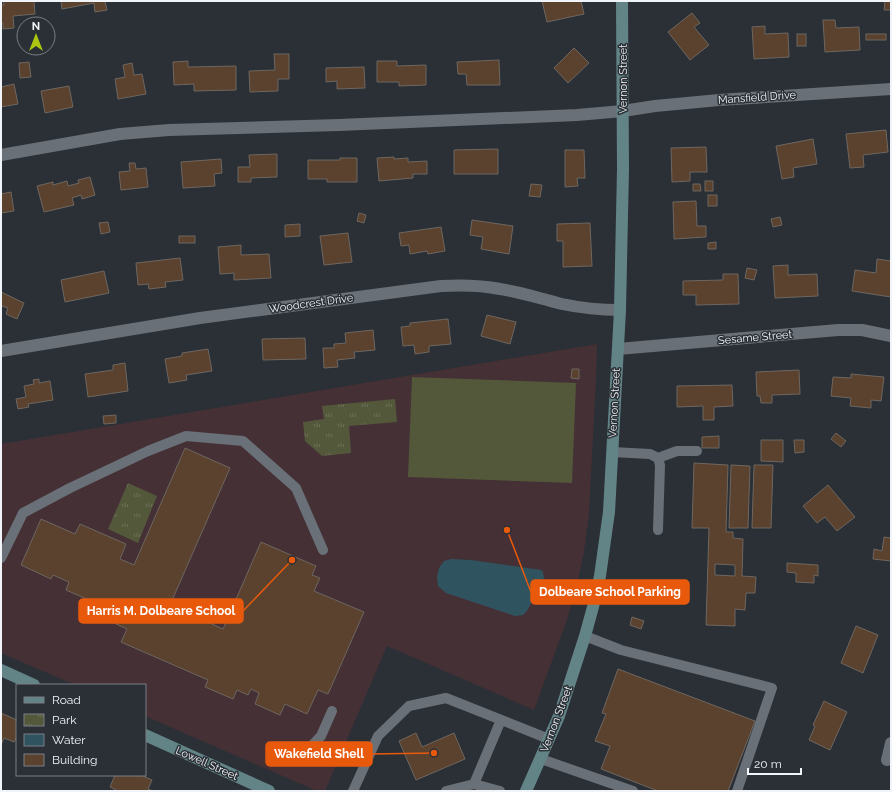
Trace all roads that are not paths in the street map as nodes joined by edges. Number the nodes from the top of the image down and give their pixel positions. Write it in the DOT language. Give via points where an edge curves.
graph roads {
  1 [pos="622,1"];
  2 [pos="891,89"];
  3 [pos="623,111"];
  4 [pos="1,155"];
  5 [pos="620,310"];
  6 [pos="891,336"];
  7 [pos="618,349"];
  8 [pos="1,351"];
  9 [pos="698,450"];
  10 [pos="612,452"];
  11 [pos="658,458"];
  12 [pos="658,530"];
  13 [pos="323,550"];
  14 [pos="1,558"];
  15 [pos="585,636"];
  16 [pos="1,670"];
  17 [pos="32,684"];
  18 [pos="332,711"];
  19 [pos="502,720"];
  20 [pos="146,735"];
  21 [pos="549,738"];
  22 [pos="891,743"];
  23 [pos="303,755"];
  24 [pos="540,759"];
  25 [pos="887,760"];
  26 [pos="474,784"];
  27 [pos="269,791"];
  28 [pos="353,791"];
  29 [pos="446,791"];
  30 [pos="500,791"];
  31 [pos="526,791"];
  32 [pos="633,791"];
  33 [pos="737,791"];
  1 -- 3 [label="main road, Vernon Street"];
  2 -- 3 [label="street, Mansfield Drive" via="720,100"];
  3 -- 4 [label="street" via="339,125 169,130 120,134"];
  3 -- 5 [label="main road, Vernon Street"];
  5 -- 7 [label="main road, Vernon Street"];
  5 -- 8 [label="street, Woodcrest Drive" via="576,306 470,285 441,286 200,318"];
  6 -- 7 [label="street, Sesame Street" via="862,330 838,330"];
  7 -- 10 [label="main road, Vernon Street"];
  9 -- 11 [label="lane" via="676,451"];
  10 -- 11 [label="lane" via="650,454"];
  10 -- 15 [label="main road, Vernon Street" via="606,544"];
  11 -- 12 [label="lane"];
  13 -- 14 [label="lane" via="296,488 243,441 186,436 148,451 23,513"];
  15 -- 21 [label="main road, Vernon Street" via="559,716"];
  15 -- 33 [label="lane" via="621,650 772,688"];
  16 -- 17 [label="main road"];
  18 -- 23 [label="lane" via="321,736"];
  19 -- 21 [label="lane"];
  19 -- 26 [label="lane"];
  19 -- 28 [label="lane" via="446,698 409,706 378,736"];
  20 -- 27 [label="main road, Lowell Street"];
  21 -- 24 [label="main road, Vernon Street"];
  22 -- 25 [label="street"];
  24 -- 31 [label="main road, Vernon Street"];
  24 -- 32 [label="lane"];
  26 -- 29 [label="lane"];
  26 -- 30 [label="lane"];
}
